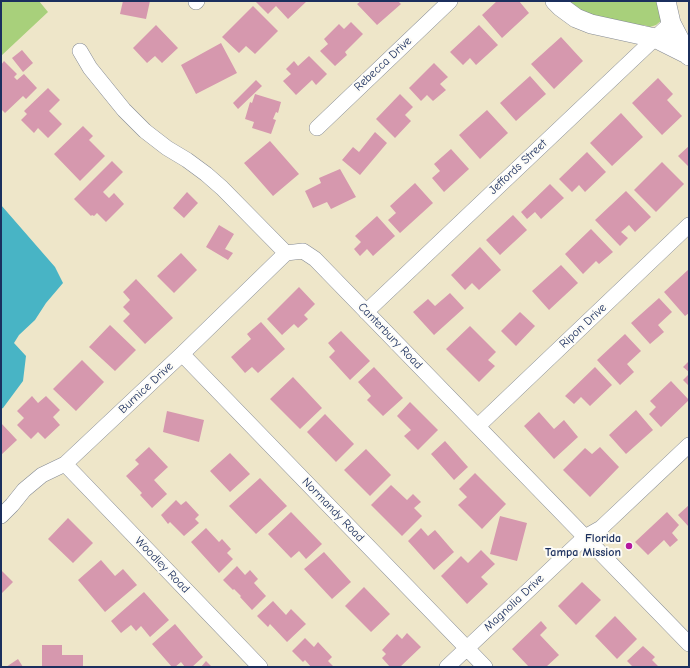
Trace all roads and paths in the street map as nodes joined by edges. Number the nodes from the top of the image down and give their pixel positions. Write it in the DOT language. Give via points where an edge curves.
graph roads {
  1 [pos="450,1"];
  2 [pos="555,1"];
  3 [pos="666,1"];
  4 [pos="671,23"];
  5 [pos="655,38"];
  6 [pos="80,51"];
  7 [pos="688,54"];
  8 [pos="316,128"];
  9 [pos="689,226"];
  10 [pos="286,254"];
  11 [pos="366,312"];
  12 [pos="182,354"];
  13 [pos="478,426"];
  14 [pos="689,445"];
  15 [pos="65,464"];
  16 [pos="1,516"];
  17 [pos="584,537"];
  18 [pos="689,644"];
  19 [pos="466,648"];
  20 [pos="260,667"];
  21 [pos="447,667"];
  22 [pos="485,667"];
  1 -- 8 [label="street, Rebecca Drive"];
  2 -- 5 [label="street" via="576,18 591,24"];
  3 -- 4 [label="street"];
  4 -- 5 [label="street, Jeffords Street"];
  4 -- 7 [label="street"];
  5 -- 7 [label="street"];
  5 -- 11 [label="street, Jeffords Street"];
  6 -- 10 [label="street" via="90,68 124,110 145,131 206,174"];
  9 -- 13 [label="street, Ripon Drive"];
  10 -- 11 [label="street, Canterbury Road" via="303,251 316,259"];
  10 -- 12 [label="street, Burnice Drive"];
  11 -- 13 [label="street, Canterbury Road"];
  12 -- 15 [label="street, Burnice Drive"];
  12 -- 19 [label="street, Normandy Road"];
  13 -- 17 [label="street, Canterbury Road"];
  14 -- 17 [label="street, Magnolia Drive" via="601,528"];
  15 -- 16 [label="street, Burnice Drive" via="42,475 24,490"];
  15 -- 20 [label="street, Woodley Road"];
  17 -- 18 [label="street, Canterbury Road"];
  17 -- 19 [label="street, Magnolia Drive"];
  19 -- 21 [label="street, Magnolia Drive"];
  19 -- 22 [label="street, Normandy Road"];
}
